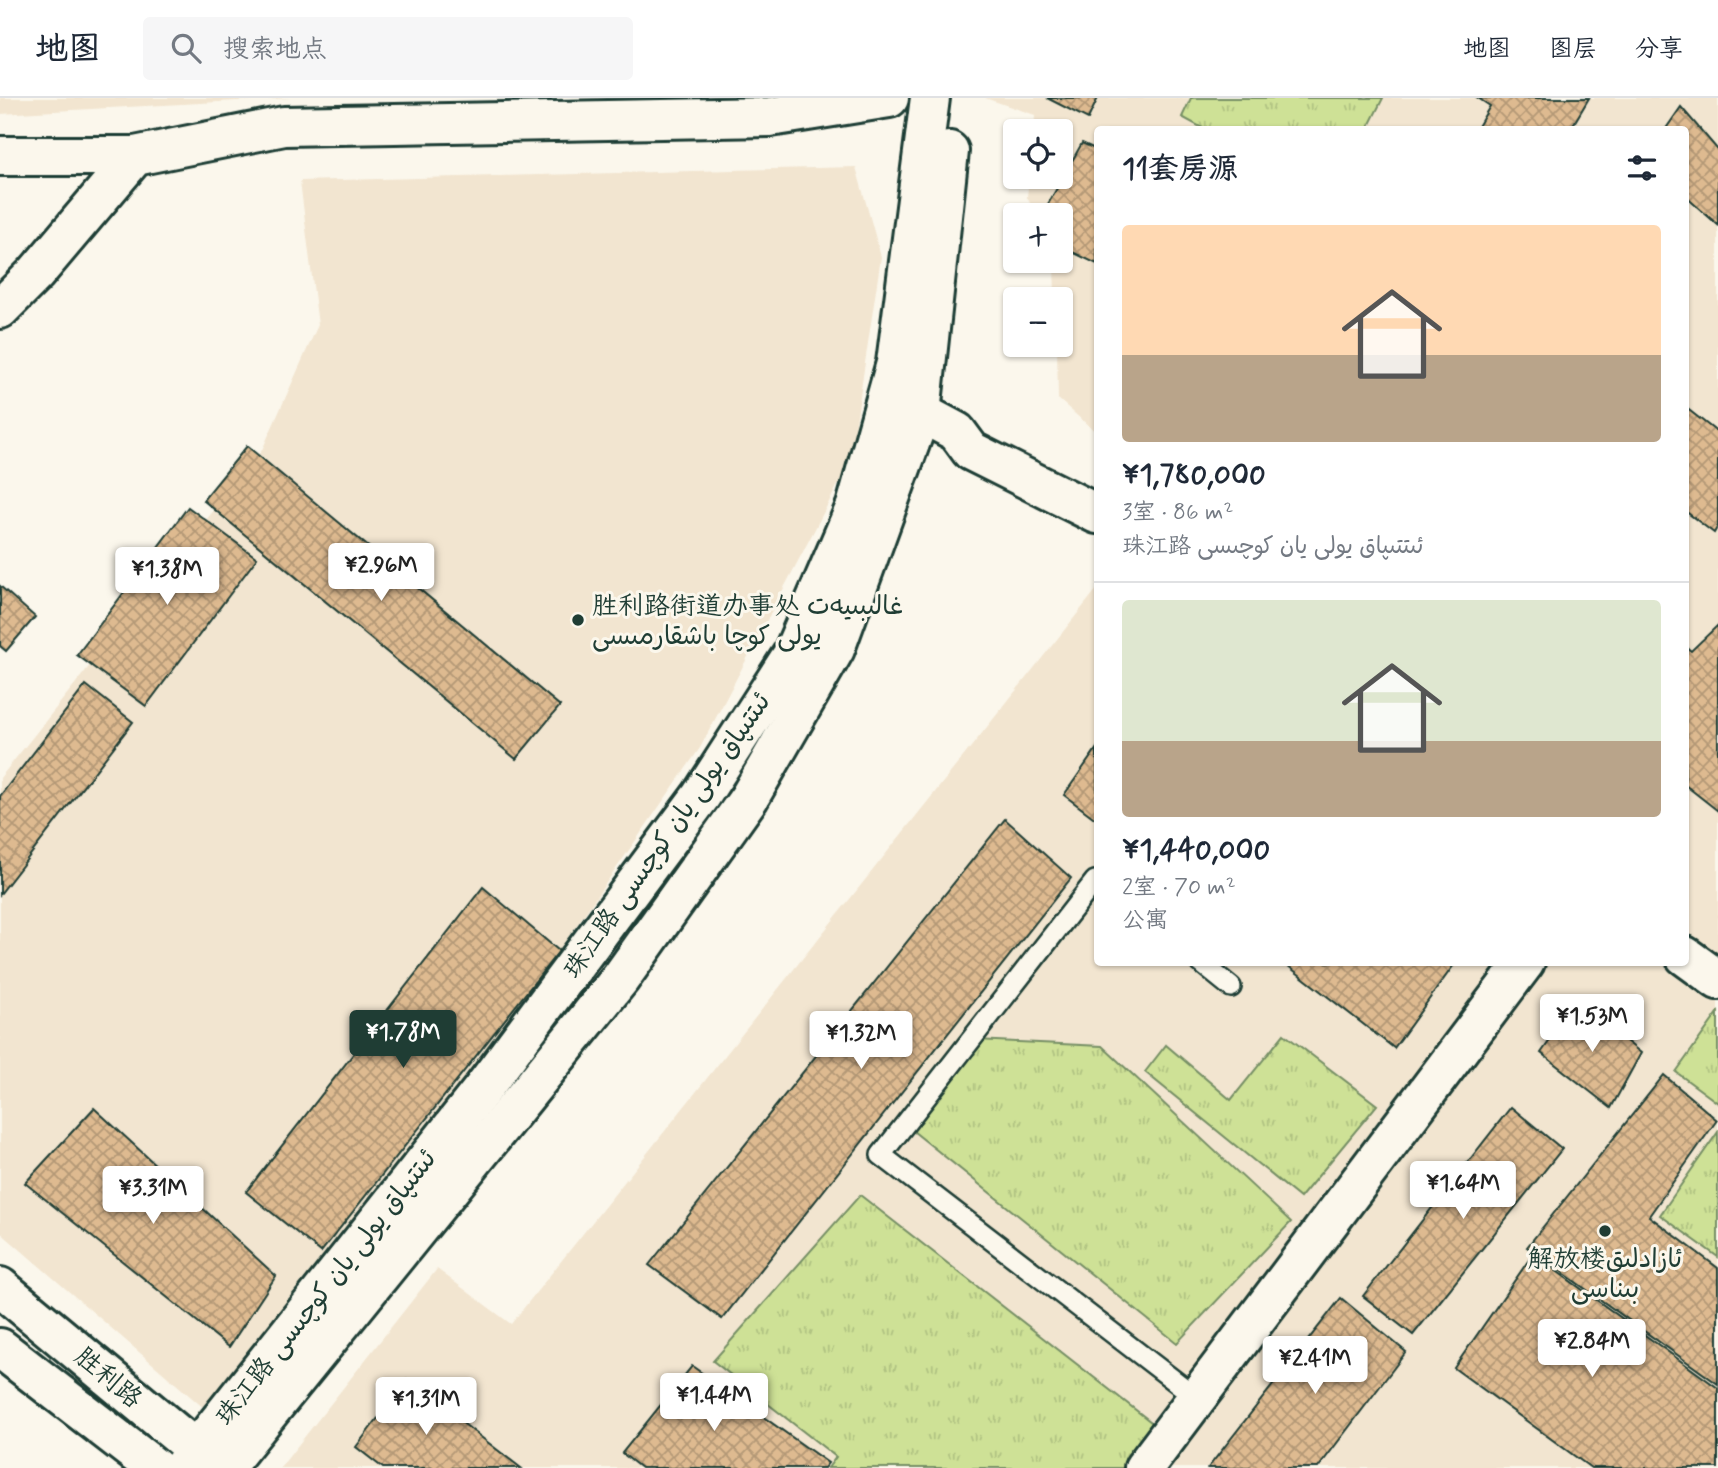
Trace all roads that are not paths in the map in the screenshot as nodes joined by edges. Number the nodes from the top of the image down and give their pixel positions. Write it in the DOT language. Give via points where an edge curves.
graph roads {
  1 [pos="889,98"];
  2 [pos="930,98"];
  3 [pos="955,98"];
  4 [pos="0,156"];
  5 [pos="135,156"];
  6 [pos="0,309"];
  7 [pos="918,411"];
  8 [pos="1094,512"];
  9 [pos="1094,882"];
  10 [pos="1689,959"];
  11 [pos="1205,966"];
  12 [pos="1522,966"];
  13 [pos="1718,980"];
  14 [pos="1231,987"];
  15 [pos="0,1287"];
  16 [pos="0,1348"];
  17 [pos="1197,1398"];
  18 [pos="205,1464"];
  19 [pos="155,1468"];
  20 [pos="1144,1468"];
  1 -- 5 [label="street" via="770,117 284,126"];
  2 -- 18 [label="street, 珠江路 ئىتتىپاق يولى يان كوچىسى" via="896,363 856,506 792,655 701,796"];
  3 -- 7 [label="street, 珠江路 ئىتتىپاق يولى يان كوچىسى"];
  4 -- 5 [label="street"];
  5 -- 6 [label="street"];
  7 -- 8 [label="street" via="957,432 971,451"];
  7 -- 18 [label="street, 珠江路 ئىتتىپاق يولى يان كوچىسى" via="894,493 835,649 749,798 620,979"];
  9 -- 17 [label="lane" via="881,1156"];
  10 -- 13 [label="street"];
  11 -- 14 [label="lane"];
  12 -- 17 [label="street"];
  15 -- 18 [label="street, 胜利路"];
  16 -- 19 [label="street, 胜利路"];
  17 -- 20 [label="street"];
}
